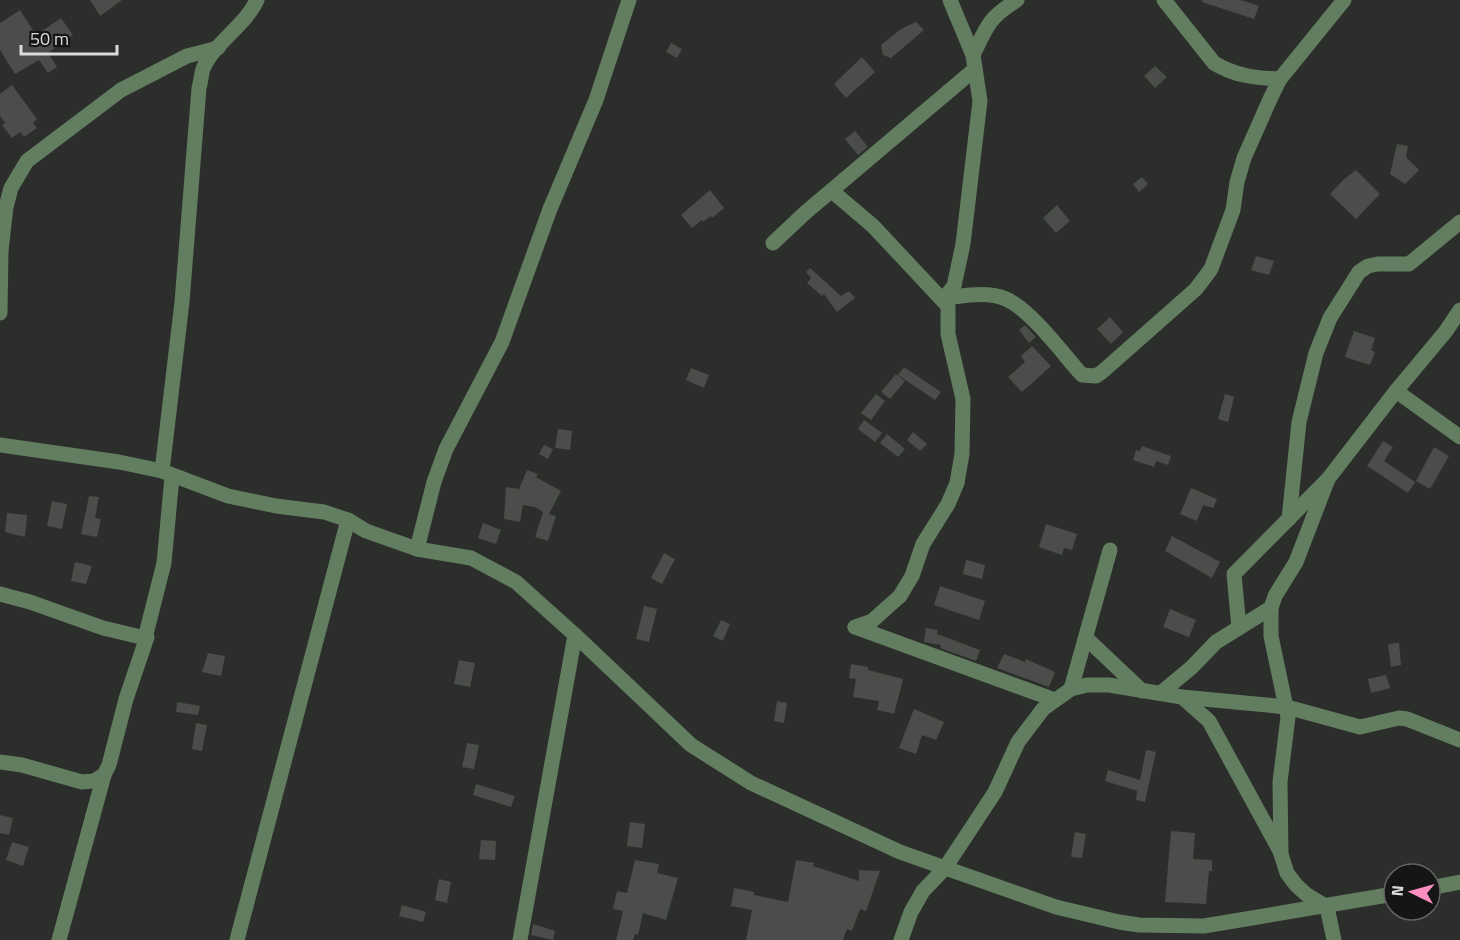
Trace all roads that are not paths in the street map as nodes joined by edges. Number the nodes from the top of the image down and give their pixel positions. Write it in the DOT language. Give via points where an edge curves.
graph roads {
  1 [pos="257,0"];
  2 [pos="629,0"];
  3 [pos="950,0"];
  4 [pos="1017,0"];
  5 [pos="1164,0"];
  6 [pos="1344,0"];
  7 [pos="218,48"];
  8 [pos="974,62"];
  9 [pos="1280,79"];
  10 [pos="833,192"];
  11 [pos="1460,222"];
  12 [pos="773,243"];
  13 [pos="0,251"];
  14 [pos="944,299"];
  15 [pos="1460,310"];
  16 [pos="0,313"];
  17 [pos="1396,392"];
  18 [pos="1460,437"];
  19 [pos="0,445"];
  20 [pos="167,474"];
  21 [pos="1328,480"];
  22 [pos="1289,519"];
  23 [pos="348,520"];
  24 [pos="417,549"];
  25 [pos="1110,550"];
  26 [pos="0,594"];
  27 [pos="1271,608"];
  28 [pos="1239,628"];
  29 [pos="575,635"];
  30 [pos="145,638"];
  31 [pos="1086,638"];
  32 [pos="1071,689"];
  33 [pos="1142,691"];
  34 [pos="1162,692"];
  35 [pos="1182,697"];
  36 [pos="1054,700"];
  37 [pos="1287,707"];
  38 [pos="1460,729"];
  39 [pos="1432,730"];
  40 [pos="1460,740"];
  41 [pos="0,762"];
  42 [pos="104,775"];
  43 [pos="1281,854"];
  44 [pos="945,868"];
  45 [pos="1460,882"];
  46 [pos="1442,886"];
  47 [pos="1382,896"];
  48 [pos="1327,907"];
  49 [pos="59,940"];
  50 [pos="237,940"];
  51 [pos="520,940"];
  52 [pos="901,940"];
  53 [pos="1334,940"];
  1 -- 7 [label="street"];
  2 -- 24 [label="street" via="596,100 501,342 446,449"];
  3 -- 8 [label="street"];
  4 -- 8 [label="street" via="990,21"];
  5 -- 9 [label="street" via="1214,63 1224,70 1242,76"];
  6 -- 9 [label="street"];
  7 -- 13 [label="street" via="187,56 121,90 27,160 11,188"];
  7 -- 20 [label="street" via="204,68 199,88"];
  8 -- 10 [label="street"];
  8 -- 14 [label="street" via="980,101 963,244 954,286"];
  9 -- 14 [label="street" via="1244,158 1233,210 1211,269 1196,289 1096,376 1082,375 1025,312 1005,299 976,295"];
  10 -- 12 [label="street"];
  10 -- 14 [label="street" via="873,226"];
  11 -- 22 [label="street" via="1408,264 1378,264 1359,272 1330,318 1316,353 1299,422"];
  13 -- 16 [label="street"];
  14 -- 36 [label="street" via="963,399 957,483 900,596 872,621 855,627"];
  15 -- 17 [label="street"];
  17 -- 18 [label="street"];
  17 -- 21 [label="street"];
  19 -- 20 [label="street" via="119,462"];
  20 -- 23 [label="street" via="228,496 324,512"];
  20 -- 30 [label="street" via="164,563"];
  21 -- 22 [label="street"];
  21 -- 27 [label="street" via="1296,562"];
  22 -- 28 [label="street" via="1234,574"];
  23 -- 24 [label="street" via="366,531"];
  23 -- 50 [label="street"];
  24 -- 29 [label="street" via="471,558 516,582"];
  25 -- 31 [label="street"];
  26 -- 30 [label="street"];
  27 -- 28 [label="street"];
  27 -- 37 [label="street" via="1271,636"];
  28 -- 34 [label="street" via="1216,642"];
  29 -- 44 [label="street" via="691,746 751,783 900,852"];
  29 -- 51 [label="street"];
  30 -- 42 [label="street"];
  31 -- 32 [label="street"];
  31 -- 33 [label="street"];
  32 -- 33 [label="street" via="1109,685"];
  32 -- 36 [label="street"];
  33 -- 34 [label="street"];
  34 -- 35 [label="street"];
  35 -- 37 [label="street"];
  35 -- 43 [label="street" via="1209,721"];
  36 -- 44 [label="street" via="1018,742 995,792"];
  37 -- 39 [label="street" via="1349,726 1399,718"];
  37 -- 43 [label="street" via="1280,782"];
  38 -- 39 [label="street"];
  39 -- 40 [label="street"];
  41 -- 42 [label="street" via="82,782"];
  42 -- 49 [label="street"];
  43 -- 48 [label="street" via="1296,885"];
  44 -- 48 [label="street" via="1056,907 1139,925 1204,926"];
  44 -- 52 [label="street" via="923,891"];
  45 -- 46 [label="street"];
  47 -- 48 [label="street"];
  48 -- 53 [label="street"];
}
